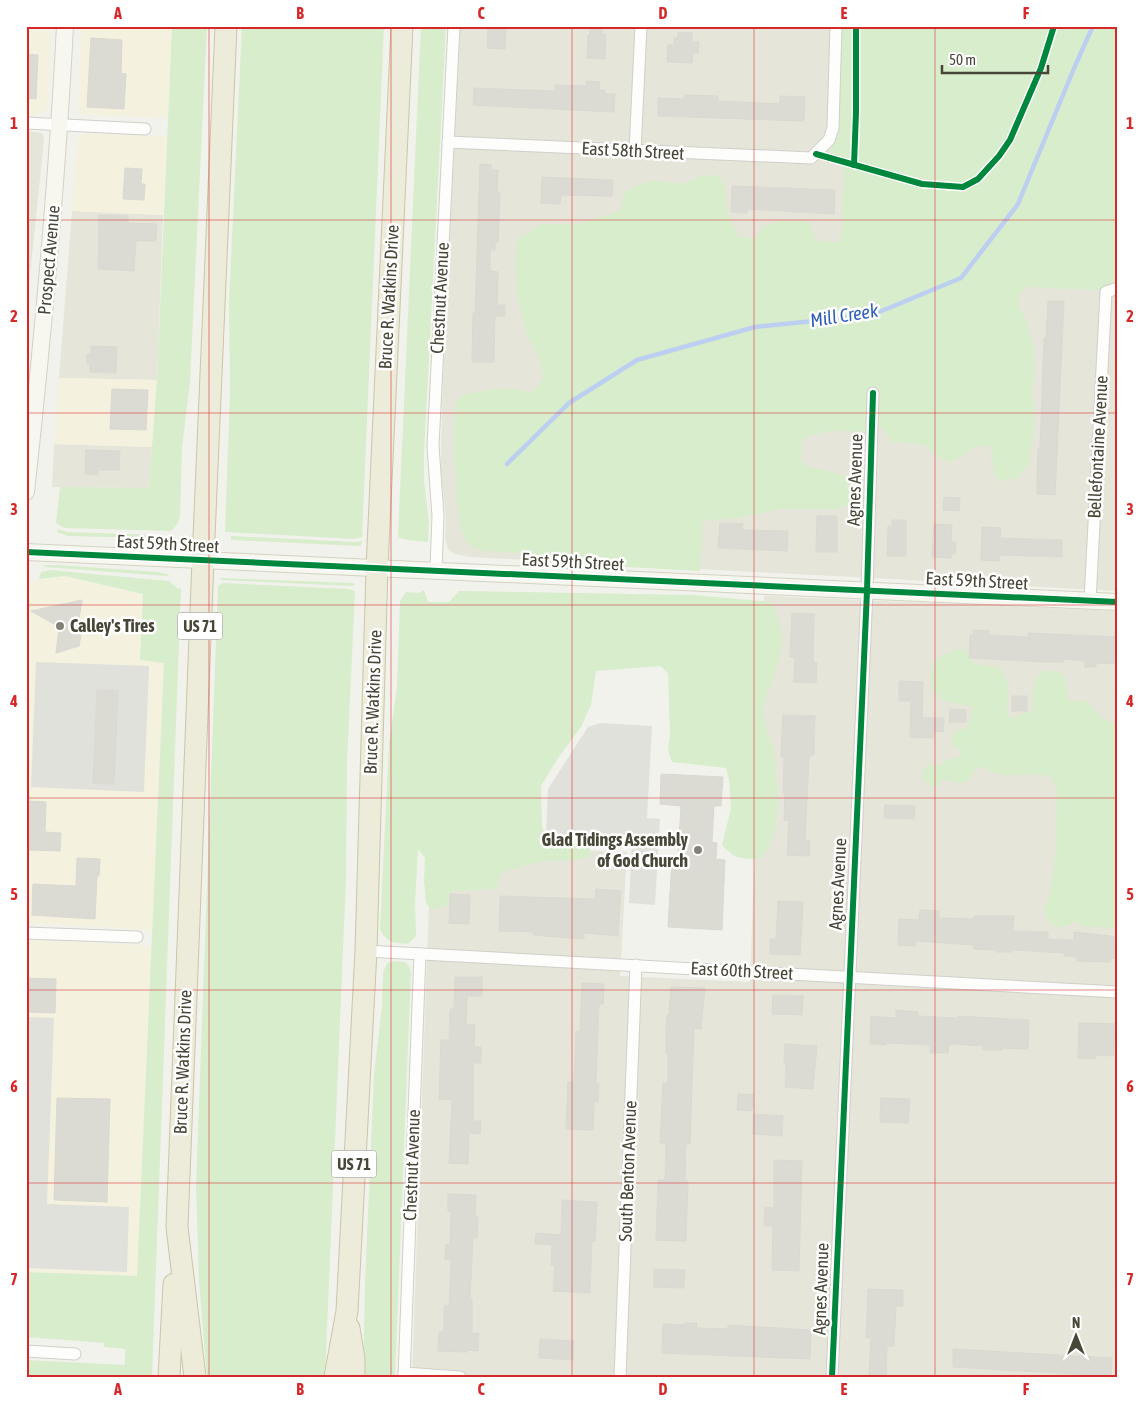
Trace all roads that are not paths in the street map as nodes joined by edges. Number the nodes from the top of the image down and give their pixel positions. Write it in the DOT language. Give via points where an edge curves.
graph roads {
  1 [pos="65,26"];
  2 [pos="226,26"];
  3 [pos="402,26"];
  4 [pos="454,26"];
  5 [pos="641,26"];
  6 [pos="836,26"];
  7 [pos="26,123"];
  8 [pos="60,125"];
  9 [pos="145,129"];
  10 [pos="448,142"];
  11 [pos="634,151"];
  12 [pos="1118,288"];
  13 [pos="873,393"];
  14 [pos="26,492"];
  15 [pos="26,552"];
  16 [pos="203,560"];
  17 [pos="377,568"];
  18 [pos="436,570"];
  19 [pos="866,591"];
  20 [pos="1090,601"];
  21 [pos="1118,602"];
  22 [pos="26,933"];
  23 [pos="137,937"];
  24 [pos="366,951"];
  25 [pos="420,954"];
  26 [pos="636,965"];
  27 [pos="849,977"];
  28 [pos="1118,992"];
  29 [pos="177,1227"];
  30 [pos="347,1311"];
  31 [pos="26,1351"];
  32 [pos="75,1354"];
  33 [pos="404,1375"];
  34 [pos="169,1377"];
  35 [pos="195,1377"];
  36 [pos="335,1377"];
  37 [pos="354,1377"];
  38 [pos="460,1377"];
  39 [pos="620,1377"];
  40 [pos="832,1377"];
  1 -- 8 [label="street, Prospect Avenue"];
  2 -- 16 [label="highway, Bruce R. Watkins Drive / US 71"];
  3 -- 17 [label="highway, Bruce R. Watkins Drive / US 71"];
  4 -- 10 [label="street, Chestnut Avenue"];
  5 -- 11 [label="street"];
  6 -- 11 [label="street, East 58th Street" via="833,128 829,140 811,158"];
  7 -- 8 [label="street"];
  8 -- 9 [label="street"];
  8 -- 14 [label="street, Prospect Avenue"];
  10 -- 11 [label="street, East 58th Street"];
  10 -- 18 [label="street, Chestnut Avenue" via="433,446 438,516"];
  12 -- 20 [label="street, Bellefontaine Avenue" via="1106,292"];
  13 -- 19 [label="street, Agnes Avenue"];
  15 -- 16 [label="street, East 59th Street"];
  16 -- 17 [label="street, East 59th Street"];
  16 -- 29 [label="highway, Bruce R. Watkins Drive / US 71"];
  17 -- 18 [label="street, East 59th Street"];
  17 -- 24 [label="highway, Bruce R. Watkins Drive / US 71"];
  18 -- 19 [label="street, East 59th Street"];
  19 -- 20 [label="street, East 59th Street"];
  19 -- 27 [label="street, Agnes Avenue"];
  20 -- 21 [label="street, East 59th Street"];
  22 -- 23 [label="street"];
  24 -- 25 [label="street, East 60th Street"];
  24 -- 30 [label="highway, Bruce R. Watkins Drive / US 71"];
  25 -- 26 [label="street, East 60th Street"];
  25 -- 33 [label="street, Chestnut Avenue"];
  26 -- 27 [label="street, East 60th Street"];
  26 -- 39 [label="street, South Benton Avenue"];
  27 -- 28 [label="street, East 60th Street"];
  27 -- 40 [label="street, Agnes Avenue"];
  29 -- 34 [label="highway"];
  29 -- 35 [label="highway, Bruce R. Watkins Drive / US 71"];
  30 -- 36 [label="highway, Bruce R. Watkins Drive / US 71"];
  30 -- 37 [label="highway"];
  31 -- 32 [label="street"];
  33 -- 38 [label="street"];
}
